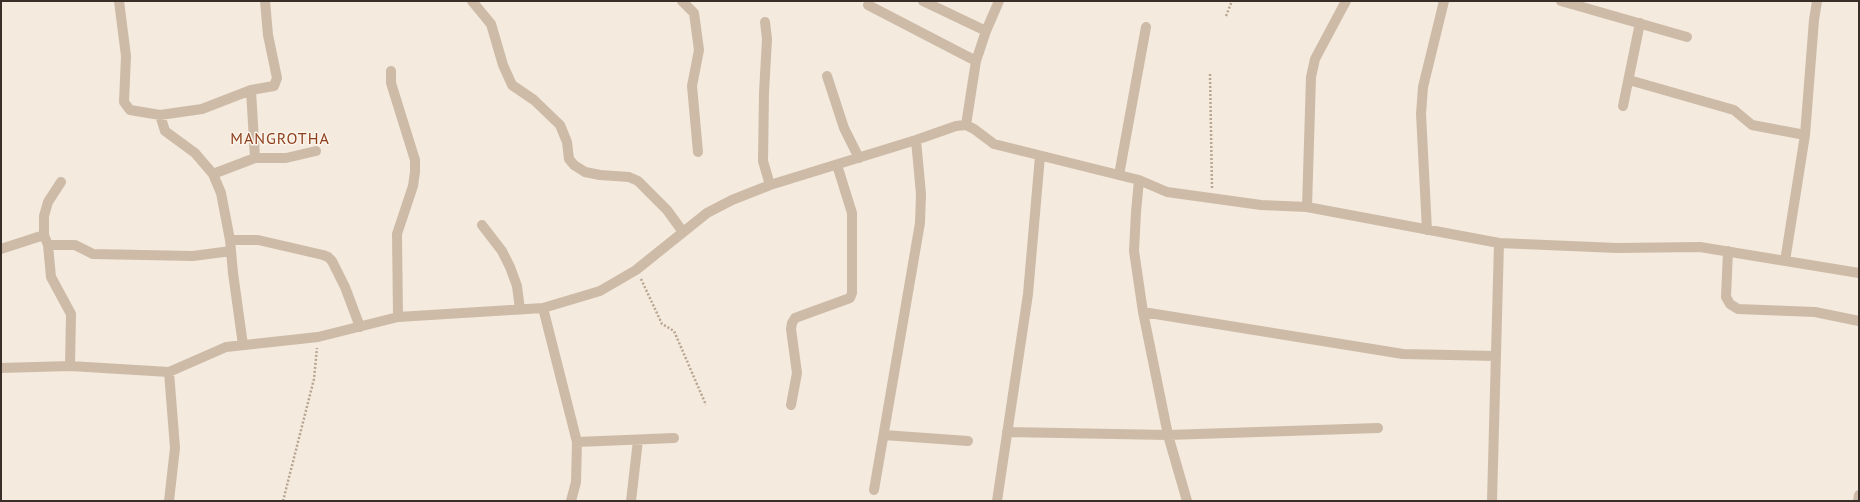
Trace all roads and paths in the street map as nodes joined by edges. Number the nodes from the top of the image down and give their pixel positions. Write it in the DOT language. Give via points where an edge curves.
graph roads {
  1 [pos="119,1"];
  2 [pos="265,1"];
  3 [pos="472,1"];
  4 [pos="682,1"];
  5 [pos="924,1"];
  6 [pos="999,1"];
  7 [pos="1232,1"];
  8 [pos="1346,1"];
  9 [pos="1444,1"];
  10 [pos="1561,1"];
  11 [pos="1817,1"];
  12 [pos="868,5"];
  13 [pos="1226,16"];
  14 [pos="765,22"];
  15 [pos="1640,23"];
  16 [pos="1146,27"];
  17 [pos="986,31"];
  18 [pos="1687,37"];
  19 [pos="976,61"];
  20 [pos="391,71"];
  21 [pos="1210,74"];
  22 [pos="827,76"];
  23 [pos="1629,80"];
  24 [pos="252,90"];
  25 [pos="1623,106"];
  26 [pos="160,115"];
  27 [pos="966,125"];
  28 [pos="1805,135"];
  29 [pos="916,140"];
  30 [pos="316,151"];
  31 [pos="698,152"];
  32 [pos="1040,156"];
  33 [pos="254,158"];
  34 [pos="859,158"];
  35 [pos="837,165"];
  36 [pos="213,174"];
  37 [pos="1119,175"];
  38 [pos="1139,180"];
  39 [pos="60,182"];
  40 [pos="770,185"];
  41 [pos="1212,198"];
  42 [pos="1307,207"];
  43 [pos="482,225"];
  44 [pos="1427,230"];
  45 [pos="683,232"];
  46 [pos="44,235"];
  47 [pos="230,240"];
  48 [pos="1499,244"];
  49 [pos="48,245"];
  50 [pos="1,248"];
  51 [pos="231,251"];
  52 [pos="1728,251"];
  53 [pos="1785,261"];
  54 [pos="636,270"];
  55 [pos="1859,273"];
  56 [pos="543,308"];
  57 [pos="520,310"];
  58 [pos="1143,312"];
  59 [pos="398,317"];
  60 [pos="1859,321"];
  61 [pos="360,327"];
  62 [pos="318,337"];
  63 [pos="243,345"];
  64 [pos="1496,356"];
  65 [pos="70,366"];
  66 [pos="1,368"];
  67 [pos="169,372"];
  68 [pos="706,405"];
  69 [pos="791,405"];
  70 [pos="1378,428"];
  71 [pos="1007,432"];
  72 [pos="884,435"];
  73 [pos="1168,435"];
  74 [pos="674,438"];
  75 [pos="638,440"];
  76 [pos="968,441"];
  77 [pos="577,442"];
  78 [pos="874,490"];
  79 [pos="1859,495"];
  80 [pos="169,501"];
  81 [pos="283,501"];
  82 [pos="571,501"];
  83 [pos="631,501"];
  84 [pos="997,501"];
  85 [pos="1187,501"];
  86 [pos="1492,501"];
  87 [pos="1858,501"];
  1 -- 26 [label="street" via="126,56 124,102 130,110"];
  2 -- 24 [label="street" via="268,35 278,78 274,86"];
  3 -- 45 [label="street" via="491,24 512,85 534,100 560,125 567,142 569,159 574,165 585,172 629,177 638,181 667,210"];
  4 -- 31 [label="street" via="694,13 699,50 692,86"];
  5 -- 17 [label="street"];
  6 -- 17 [label="street"];
  7 -- 13 [label="path"];
  8 -- 42 [label="street" via="1315,59 1311,77"];
  9 -- 44 [label="street" via="1423,87 1421,114"];
  10 -- 15 [label="street"];
  11 -- 28 [label="street"];
  12 -- 19 [label="street"];
  14 -- 40 [label="street" via="768,40 763,161"];
  15 -- 18 [label="street"];
  15 -- 23 [label="street"];
  16 -- 37 [label="street"];
  17 -- 19 [label="street"];
  19 -- 27 [label="street"];
  20 -- 59 [label="street" via="391,83 415,160 413,186 397,234"];
  21 -- 41 [label="path"];
  22 -- 34 [label="street" via="844,128"];
  23 -- 25 [label="street"];
  23 -- 28 [label="street" via="1734,110 1752,125"];
  24 -- 26 [label="street" via="202,109"];
  24 -- 33 [label="street"];
  26 -- 36 [label="street" via="165,131 195,154"];
  27 -- 29 [label="street"];
  27 -- 32 [label="street" via="994,144"];
  28 -- 53 [label="street"];
  29 -- 34 [label="street"];
  29 -- 72 [label="street" via="921,194 920,223"];
  30 -- 33 [label="street" via="286,158"];
  32 -- 37 [label="street"];
  32 -- 71 [label="street" via="1028,294"];
  33 -- 36 [label="street"];
  34 -- 35 [label="street"];
  35 -- 40 [label="street"];
  35 -- 69 [label="street" via="852,213 852,293 850,298 795,318 791,329 797,373"];
  36 -- 47 [label="street" via="221,193"];
  37 -- 38 [label="street"];
  38 -- 41 [label="street" via="1167,192"];
  38 -- 58 [label="street" via="1134,251"];
  39 -- 46 [label="street" via="48,202 44,216"];
  40 -- 45 [label="street" via="713,210"];
  41 -- 42 [label="street" via="1261,205"];
  42 -- 44 [label="street"];
  43 -- 57 [label="street" via="502,251 510,267 517,286"];
  44 -- 48 [label="street"];
  45 -- 54 [label="street"];
  46 -- 49 [label="street"];
  46 -- 50 [label="street"];
  47 -- 51 [label="street"];
  47 -- 61 [label="street" via="258,240 328,257 345,287"];
  48 -- 52 [label="street" via="1617,248 1700,246"];
  48 -- 64 [label="street"];
  49 -- 51 [label="street" via="75,245 93,254 193,256"];
  49 -- 65 [label="street" via="52,277 71,314"];
  51 -- 63 [label="street"];
  52 -- 53 [label="street"];
  52 -- 60 [label="street" via="1726,297 1730,304 1738,309 1815,312"];
  53 -- 55 [label="street"];
  54 -- 56 [label="street" via="600,291"];
  54 -- 68 [label="path" via="662,324 674,331"];
  56 -- 57 [label="street"];
  56 -- 77 [label="street"];
  57 -- 59 [label="street"];
  58 -- 64 [label="street" via="1403,354"];
  58 -- 73 [label="street"];
  59 -- 61 [label="street"];
  61 -- 62 [label="street"];
  62 -- 63 [label="street"];
  62 -- 81 [label="path" via="314,379"];
  63 -- 67 [label="street" via="226,347"];
  64 -- 86 [label="street"];
  65 -- 66 [label="street"];
  65 -- 67 [label="street"];
  67 -- 80 [label="street" via="175,448"];
  70 -- 73 [label="street"];
  71 -- 73 [label="street"];
  71 -- 84 [label="street"];
  72 -- 76 [label="street"];
  72 -- 78 [label="street"];
  73 -- 85 [label="street"];
  74 -- 75 [label="street"];
  75 -- 77 [label="street"];
  75 -- 83 [label="street"];
  77 -- 82 [label="street" via="576,482"];
  79 -- 87 [label="street"];
}
